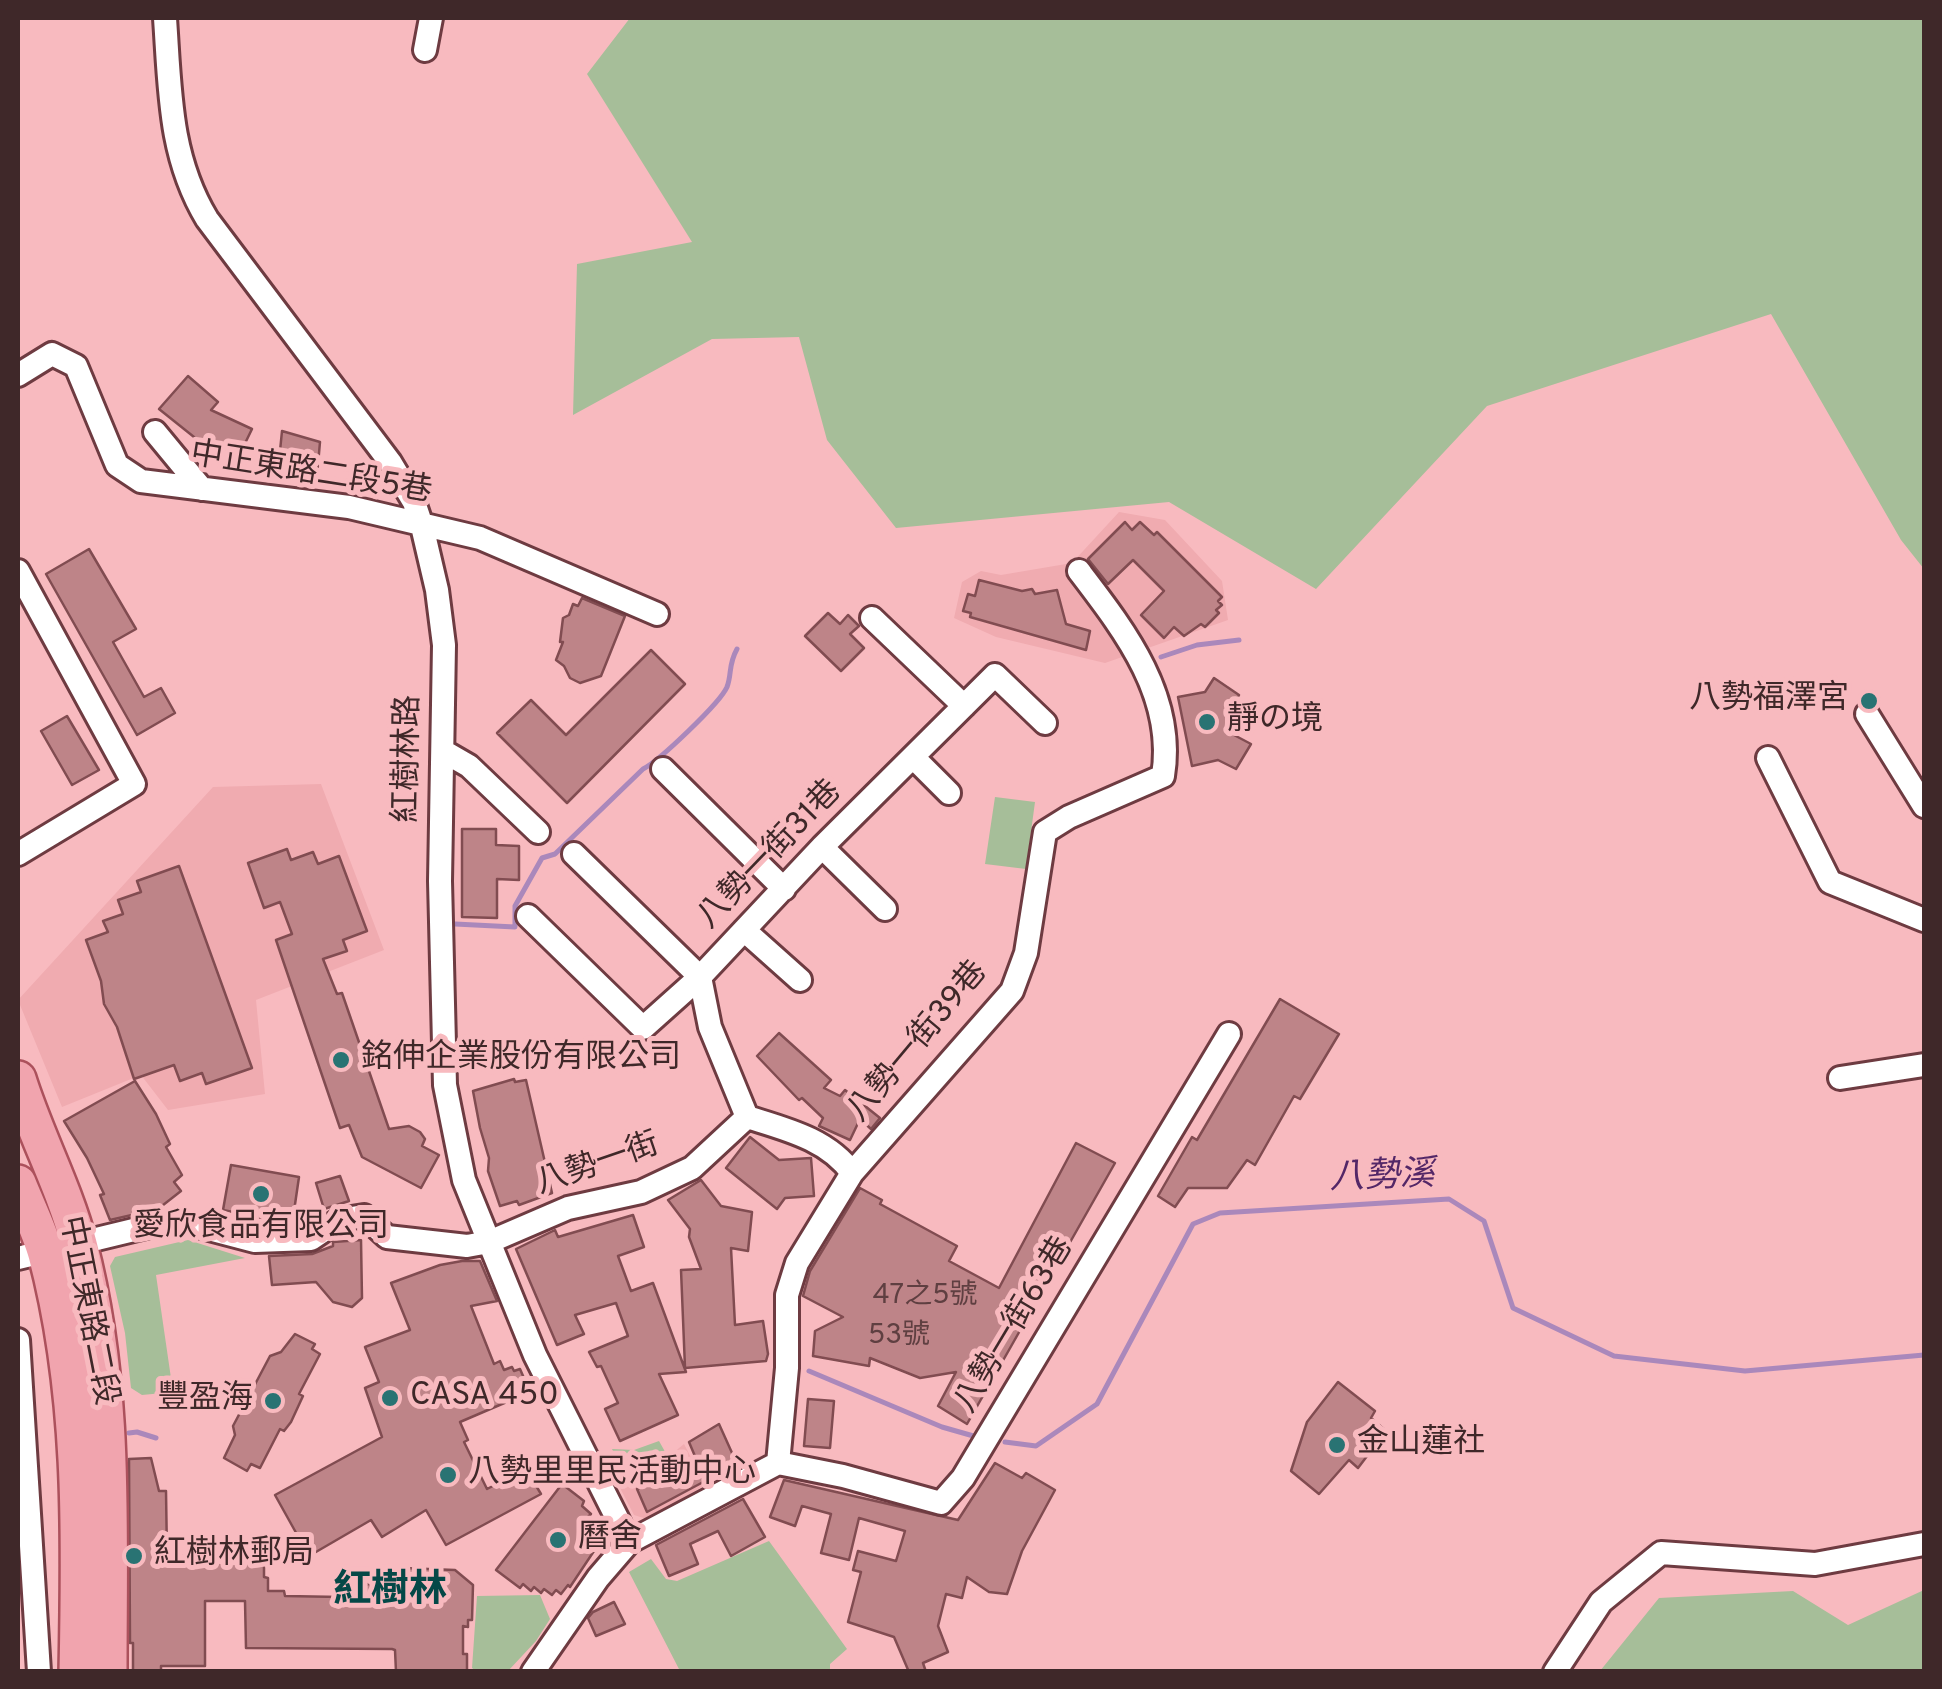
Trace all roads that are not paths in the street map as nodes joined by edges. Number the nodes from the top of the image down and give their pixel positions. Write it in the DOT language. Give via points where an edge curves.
graph roads {
  1 [pos="164,18"];
  2 [pos="431,18"];
  3 [pos="425,50"];
  4 [pos="18,374"];
  5 [pos="155,432"];
  6 [pos="202,489"];
  7 [pos="422,526"];
  8 [pos="18,570"];
  9 [pos="1079,571"];
  10 [pos="657,614"];
  11 [pos="872,618"];
  12 [pos="964,706"];
  13 [pos="1868,714"];
  14 [pos="1045,724"];
  15 [pos="443,751"];
  16 [pos="913,757"];
  17 [pos="1768,758"];
  18 [pos="662,770"];
  19 [pos="949,794"];
  20 [pos="1924,806"];
  21 [pos="538,832"];
  22 [pos="822,848"];
  23 [pos="18,854"];
  24 [pos="574,854"];
  25 [pos="784,888"];
  26 [pos="886,909"];
  27 [pos="528,916"];
  28 [pos="1924,920"];
  29 [pos="744,930"];
  30 [pos="700,977"];
  31 [pos="800,980"];
  32 [pos="1229,1034"];
  33 [pos="1924,1064"];
  34 [pos="18,1078"];
  35 [pos="1840,1078"];
  36 [pos="748,1117"];
  37 [pos="852,1173"];
  38 [pos="18,1182"];
  39 [pos="489,1242"];
  40 [pos="47,1250"];
  41 [pos="18,1340"];
  42 [pos="778,1463"];
  43 [pos="630,1542"];
  44 [pos="1924,1544"];
  45 [pos="39,1672"];
  46 [pos="77,1672"];
  47 [pos="109,1672"];
  48 [pos="533,1672"];
  49 [pos="1555,1672"];
  1 -- 7 [label="street, 紅樹林路" via="176,151 190,190 390,462"];
  2 -- 3 [label="street"];
  4 -- 6 [label="street, 中正東路二段5巷" via="52,354 76,366 117,465 142,481"];
  5 -- 6 [label="street"];
  6 -- 7 [label="street, 中正東路二段5巷" via="349,507"];
  7 -- 10 [label="street, 中正東路二段5巷" via="480,538"];
  7 -- 15 [label="street, 紅樹林路" via="444,646"];
  8 -- 23 [label="street" via="134,784"];
  9 -- 37 [label="street, 八勢一街39巷" via="1128,634 1150,679 1167,752 1163,776 1045,832 1026,953 1012,991"];
  11 -- 12 [label="street"];
  12 -- 14 [label="street, 八勢一街31巷" via="994,675"];
  12 -- 16 [label="street, 八勢一街31巷"];
  13 -- 20 [label="street"];
  15 -- 21 [label="street" via="469,766"];
  15 -- 39 [label="street, 紅樹林路" via="445,1085 464,1180"];
  16 -- 19 [label="street"];
  16 -- 22 [label="street, 八勢一街31巷"];
  17 -- 28 [label="street" via="1830,882"];
  18 -- 25 [label="street"];
  22 -- 25 [label="street, 八勢一街31巷"];
  22 -- 26 [label="street"];
  24 -- 30 [label="street"];
  25 -- 29 [label="street, 八勢一街31巷"];
  27 -- 30 [label="street" via="643,1028"];
  29 -- 30 [label="street, 八勢一街31巷"];
  29 -- 31 [label="street"];
  30 -- 36 [label="street, 八勢一街31巷" via="710,1027"];
  32 -- 42 [label="street, 八勢一街63巷" via="963,1478 941,1504"];
  33 -- 35 [label="street"];
  34 -- 40 [label="main road, 中正東路二段"];
  36 -- 37 [label="street" via="800,1134 842,1158"];
  36 -- 39 [label="street, 八勢一街" via="692,1168 641,1192 568,1208"];
  37 -- 42 [label="street" via="797,1263 787,1295"];
  38 -- 40 [label="main road, 中正東路二段"];
  39 -- 40 [label="street, 八勢一街" via="386,1238 364,1216 339,1220 310,1238 256,1241 175,1220"];
  39 -- 43 [label="street, 紅樹林路" via="535,1355"];
  40 -- 46 [label="main road, 中正東路二段" via="74,1420"];
  40 -- 47 [label="main road, 中正東路二段" via="99,1339 108,1413"];
  41 -- 45 [label="street"];
  42 -- 43 [label="street"];
  43 -- 48 [label="street"];
  44 -- 49 [label="street" via="1815,1564 1662,1553 1601,1602"];
}
